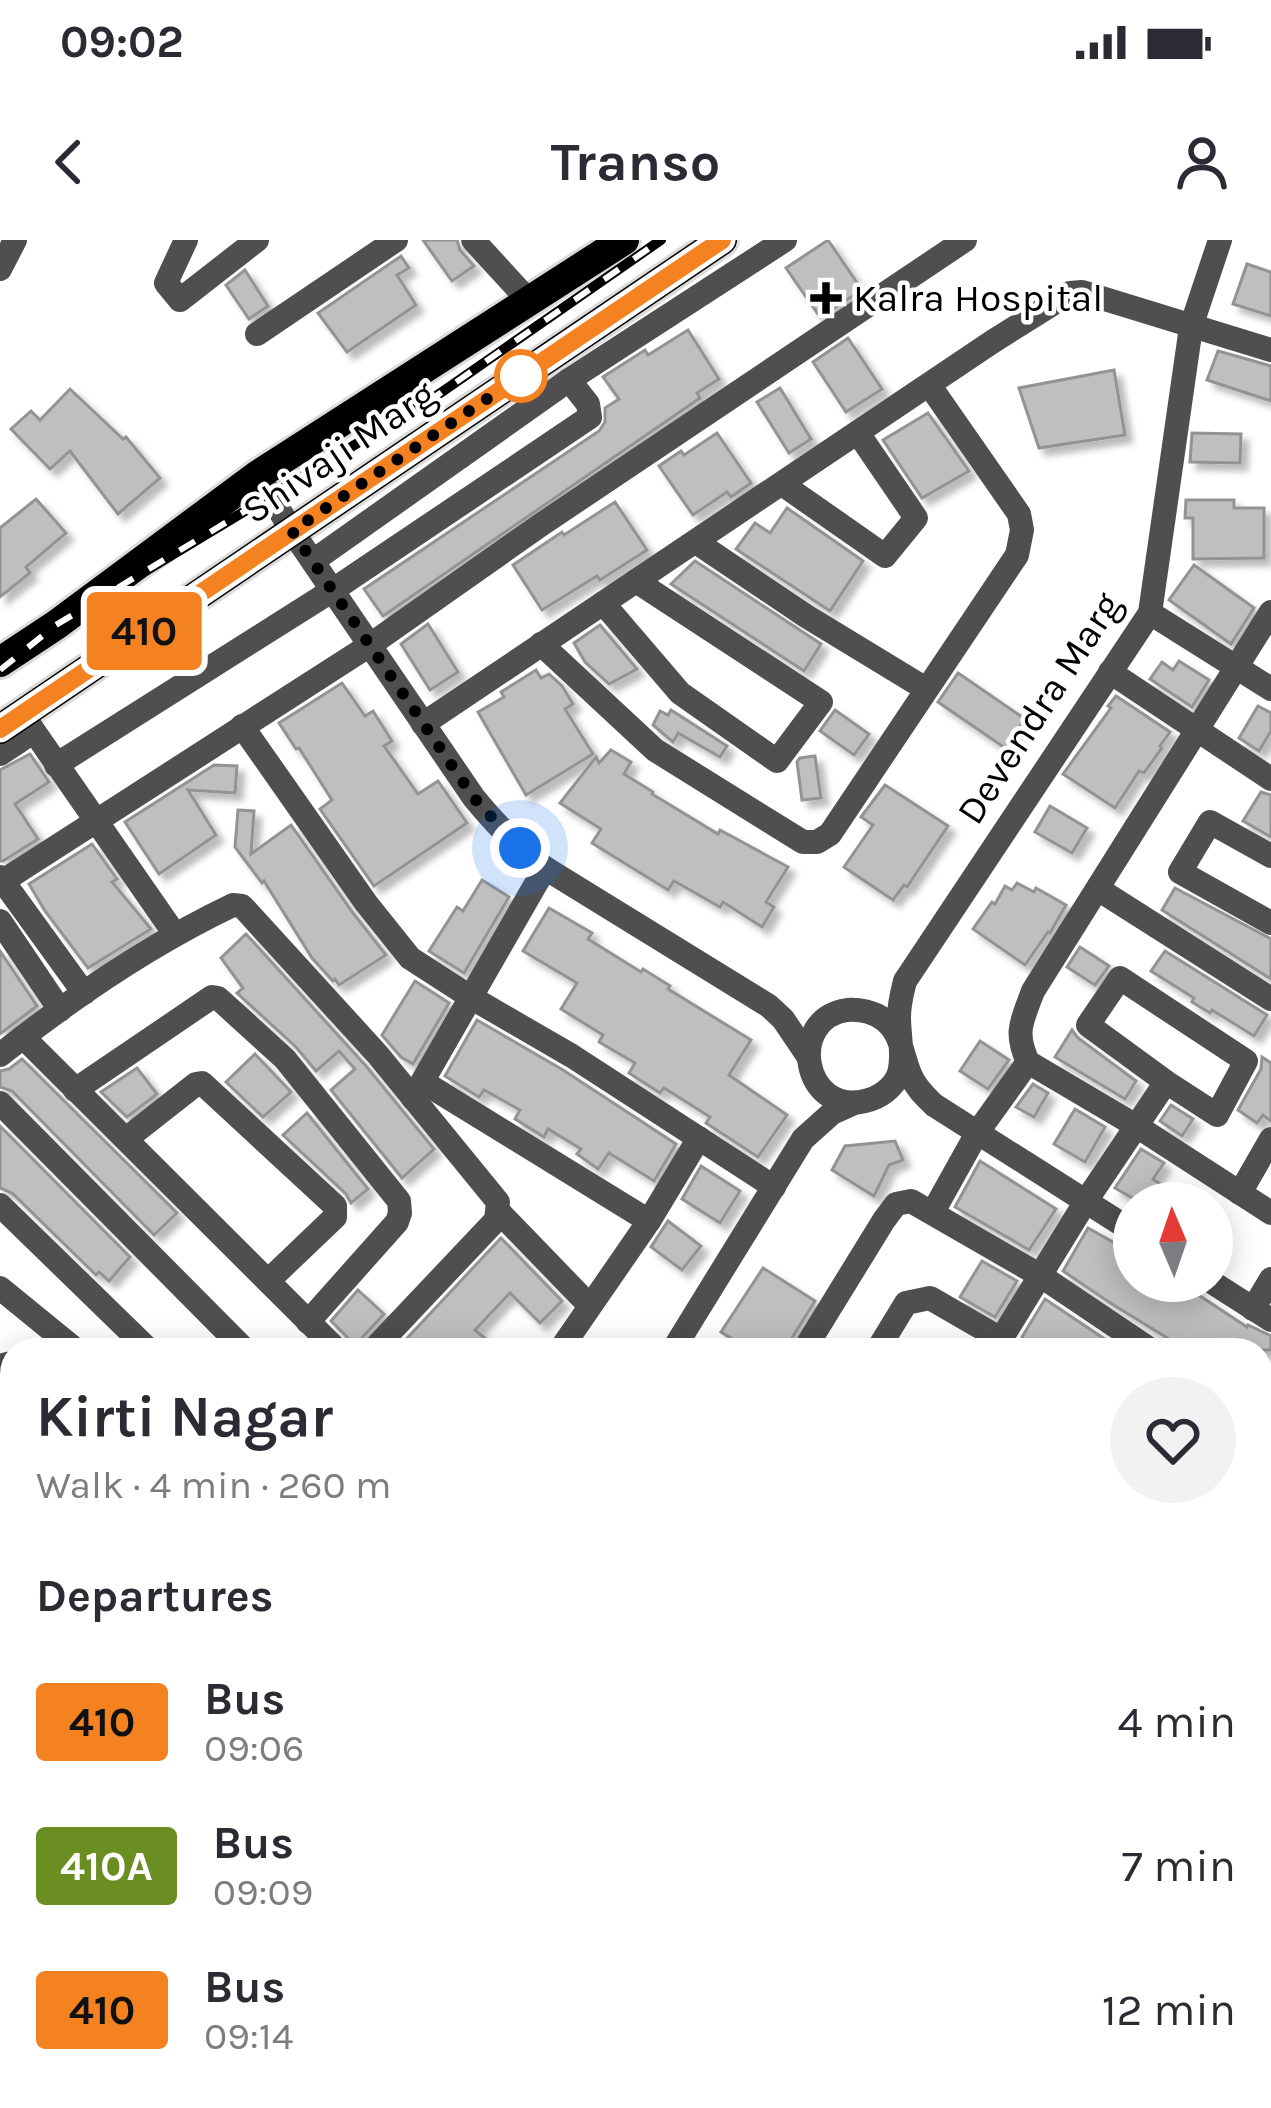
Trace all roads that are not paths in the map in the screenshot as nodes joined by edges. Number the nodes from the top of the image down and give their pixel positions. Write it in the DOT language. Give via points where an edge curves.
graph roads {
  1 [pos="13,240"];
  2 [pos="186,240"];
  3 [pos="257,240"];
  4 [pos="396,240"];
  5 [pos="473,240"];
  6 [pos="624,240"];
  7 [pos="722,240"];
  8 [pos="785,240"];
  9 [pos="965,240"];
  10 [pos="1220,240"];
  11 [pos="0,269"];
  12 [pos="647,290"];
  13 [pos="529,301"];
  14 [pos="660,322"];
  15 [pos="1191,327"];
  16 [pos="257,334"];
  17 [pos="1271,350"];
  18 [pos="569,380"];
  19 [pos="929,386"];
  20 [pos="858,433"];
  21 [pos="258,475"];
  22 [pos="782,484"];
  23 [pos="292,531"];
  24 [pos="696,542"];
  25 [pos="313,561"];
  26 [pos="636,581"];
  27 [pos="333,590"];
  28 [pos="603,603"];
  29 [pos="1271,612"];
  30 [pos="1150,613"];
  31 [pos="542,644"];
  32 [pos="370,645"];
  33 [pos="0,662"];
  34 [pos="1238,667"];
  35 [pos="1110,673"];
  36 [pos="926,689"];
  37 [pos="1271,689"];
  38 [pos="423,724"];
  39 [pos="18,725"];
  40 [pos="242,726"];
  41 [pos="1196,730"];
  42 [pos="0,754"];
  43 [pos="56,765"];
  44 [pos="1271,779"];
  45 [pos="95,821"];
  46 [pos="1271,856"];
  47 [pos="545,868"];
  48 [pos="1,881"];
  49 [pos="1098,889"];
  50 [pos="0,921"];
  51 [pos="1271,923"];
  52 [pos="175,933"];
  53 [pos="905,981"];
  54 [pos="84,992"];
  55 [pos="472,998"];
  56 [pos="1271,999"];
  57 [pos="769,1006"];
  58 [pos="60,1010"];
  59 [pos="845,1011"];
  60 [pos="23,1037"];
  61 [pos="900,1044"];
  62 [pos="0,1055"];
  63 [pos="1028,1062"];
  64 [pos="810,1065"];
  65 [pos="1166,1082"];
  66 [pos="76,1090"];
  67 [pos="418,1090"];
  68 [pos="883,1094"];
  69 [pos="0,1103"];
  70 [pos="854,1103"];
  71 [pos="934,1105"];
  72 [pos="1138,1126"];
  73 [pos="977,1133"];
  74 [pos="699,1138"];
  75 [pos="126,1139"];
  76 [pos="803,1139"];
  77 [pos="1271,1139"];
  78 [pos="774,1186"];
  79 [pos="1240,1193"];
  80 [pos="1086,1201"];
  81 [pos="0,1205"];
  82 [pos="498,1211"];
  83 [pos="933,1211"];
  84 [pos="1271,1213"];
  85 [pos="1113,1218"];
  86 [pos="649,1221"];
  87 [pos="1041,1276"];
  88 [pos="1271,1279"];
  89 [pos="268,1281"];
  90 [pos="0,1288"];
  91 [pos="1233,1296"];
  92 [pos="589,1305"];
  93 [pos="1262,1315"];
  94 [pos="308,1322"];
  95 [pos="61,1338"];
  96 [pos="137,1338"];
  97 [pos="233,1338"];
  98 [pos="325,1338"];
  99 [pos="384,1338"];
  100 [pos="568,1338"];
  101 [pos="680,1338"];
  102 [pos="811,1338"];
  103 [pos="885,1338"];
  104 [pos="996,1338"];
  105 [pos="1009,1338"];
  106 [pos="1133,1338"];
  1 -- 11 [label="street"];
  2 -- 3 [label="street" via="166,283 180,300"];
  4 -- 16 [label="street"];
  5 -- 13 [label="street"];
  6 -- 13 [label="main road, Shivaji Marg"];
  7 -- 12 [label="main road, Shivaji Marg"];
  8 -- 14 [label="street"];
  9 -- 32 [label="street"];
  10 -- 15 [label="street, Devendra Marg"];
  12 -- 14 [label="street"];
  12 -- 23 [label="main road, Shivaji Marg"];
  13 -- 21 [label="main road, Shivaji Marg"];
  14 -- 18 [label="street"];
  15 -- 17 [label="street"];
  15 -- 19 [label="street" via="1070,292"];
  15 -- 30 [label="street, Devendra Marg"];
  18 -- 25 [label="street"];
  18 -- 27 [label="street" via="590,417"];
  19 -- 20 [label="street"];
  19 -- 36 [label="street" via="1019,514 1022,530 1016,555"];
  20 -- 22 [label="street"];
  20 -- 22 [label="street" via="916,518 885,556"];
  21 -- 23 [label="street"];
  21 -- 33 [label="main road, Shivaji Marg"];
  22 -- 24 [label="street"];
  23 -- 25 [label="street"];
  23 -- 39 [label="main road, Shivaji Marg"];
  24 -- 26 [label="street"];
  24 -- 36 [label="street"];
  25 -- 27 [label="street"];
  26 -- 28 [label="street"];
  26 -- 28 [label="street" via="821,703 777,761 680,693"];
  27 -- 32 [label="street"];
  27 -- 43 [label="street"];
  28 -- 31 [label="street"];
  29 -- 34 [label="street"];
  30 -- 34 [label="street"];
  30 -- 35 [label="street, Devendra Marg"];
  31 -- 36 [label="street" via="655,750 803,842 830,835"];
  31 -- 38 [label="street"];
  32 -- 38 [label="street"];
  32 -- 40 [label="street"];
  34 -- 37 [label="street"];
  34 -- 41 [label="street"];
  35 -- 41 [label="street"];
  35 -- 53 [label="street, Devendra Marg"];
  38 -- 47 [label="street" via="498,827"];
  39 -- 42 [label="street"];
  39 -- 43 [label="street"];
  40 -- 45 [label="street"];
  40 -- 55 [label="street" via="410,958"];
  41 -- 44 [label="street"];
  41 -- 49 [label="street"];
  43 -- 45 [label="street"];
  45 -- 48 [label="street"];
  45 -- 52 [label="street"];
  46 -- 51 [label="street" via="1210,822 1180,872"];
  47 -- 55 [label="street"];
  47 -- 57 [label="street"];
  48 -- 54 [label="street"];
  49 -- 56 [label="street"];
  49 -- 63 [label="street" via="1033,991 1019,1043"];
  50 -- 58 [label="street"];
  52 -- 54 [label="street"];
  52 -- 67 [label="street" via="242,906"];
  53 -- 59 [label="street, Devendra Marg"];
  53 -- 61 [label="street, Devendra Marg"];
  54 -- 58 [label="street"];
  55 -- 67 [label="street"];
  55 -- 74 [label="street"];
  57 -- 59 [label="street"];
  57 -- 64 [label="street"];
  58 -- 60 [label="street"];
  59 -- 61 [label="street" via="883,1019"];
  59 -- 64 [label="street" via="816,1030"];
  60 -- 62 [label="street"];
  60 -- 66 [label="street"];
  61 -- 68 [label="street" via="899,1072"];
  61 -- 71 [label="street" via="911,1078"];
  63 -- 72 [label="street"];
  63 -- 73 [label="street"];
  64 -- 70 [label="street" via="829,1095"];
  64 -- 76 [label="street"];
  65 -- 65 [label="street" via="1216,1115 1246,1061 1120,978 1088,1025"];
  65 -- 72 [label="street"];
  66 -- 75 [label="street"];
  66 -- 94 [label="street" via="212,998 285,1059 399,1201 397,1222"];
  67 -- 82 [label="street"];
  67 -- 86 [label="street"];
  68 -- 70 [label="street"];
  68 -- 71 [label="street"];
  69 -- 97 [label="street"];
  70 -- 76 [label="street"];
  71 -- 73 [label="street"];
  72 -- 79 [label="street"];
  72 -- 80 [label="street"];
  73 -- 80 [label="street"];
  73 -- 83 [label="street"];
  74 -- 78 [label="street"];
  74 -- 86 [label="street"];
  75 -- 89 [label="street"];
  75 -- 89 [label="street" via="202,1083 335,1206 334,1217"];
  76 -- 78 [label="street"];
  77 -- 79 [label="street"];
  78 -- 101 [label="street"];
  79 -- 84 [label="street"];
  80 -- 85 [label="street"];
  80 -- 87 [label="street"];
  81 -- 96 [label="street"];
  82 -- 92 [label="street"];
  82 -- 99 [label="street"];
  83 -- 87 [label="street"];
  83 -- 102 [label="street" via="896,1204"];
  86 -- 92 [label="street"];
  87 -- 105 [label="street"];
  87 -- 106 [label="street"];
  88 -- 93 [label="street"];
  89 -- 94 [label="street"];
  90 -- 95 [label="street"];
  91 -- 93 [label="street"];
  92 -- 100 [label="street"];
  94 -- 98 [label="street"];
  103 -- 104 [label="street" via="906,1304 930,1298"];
}
